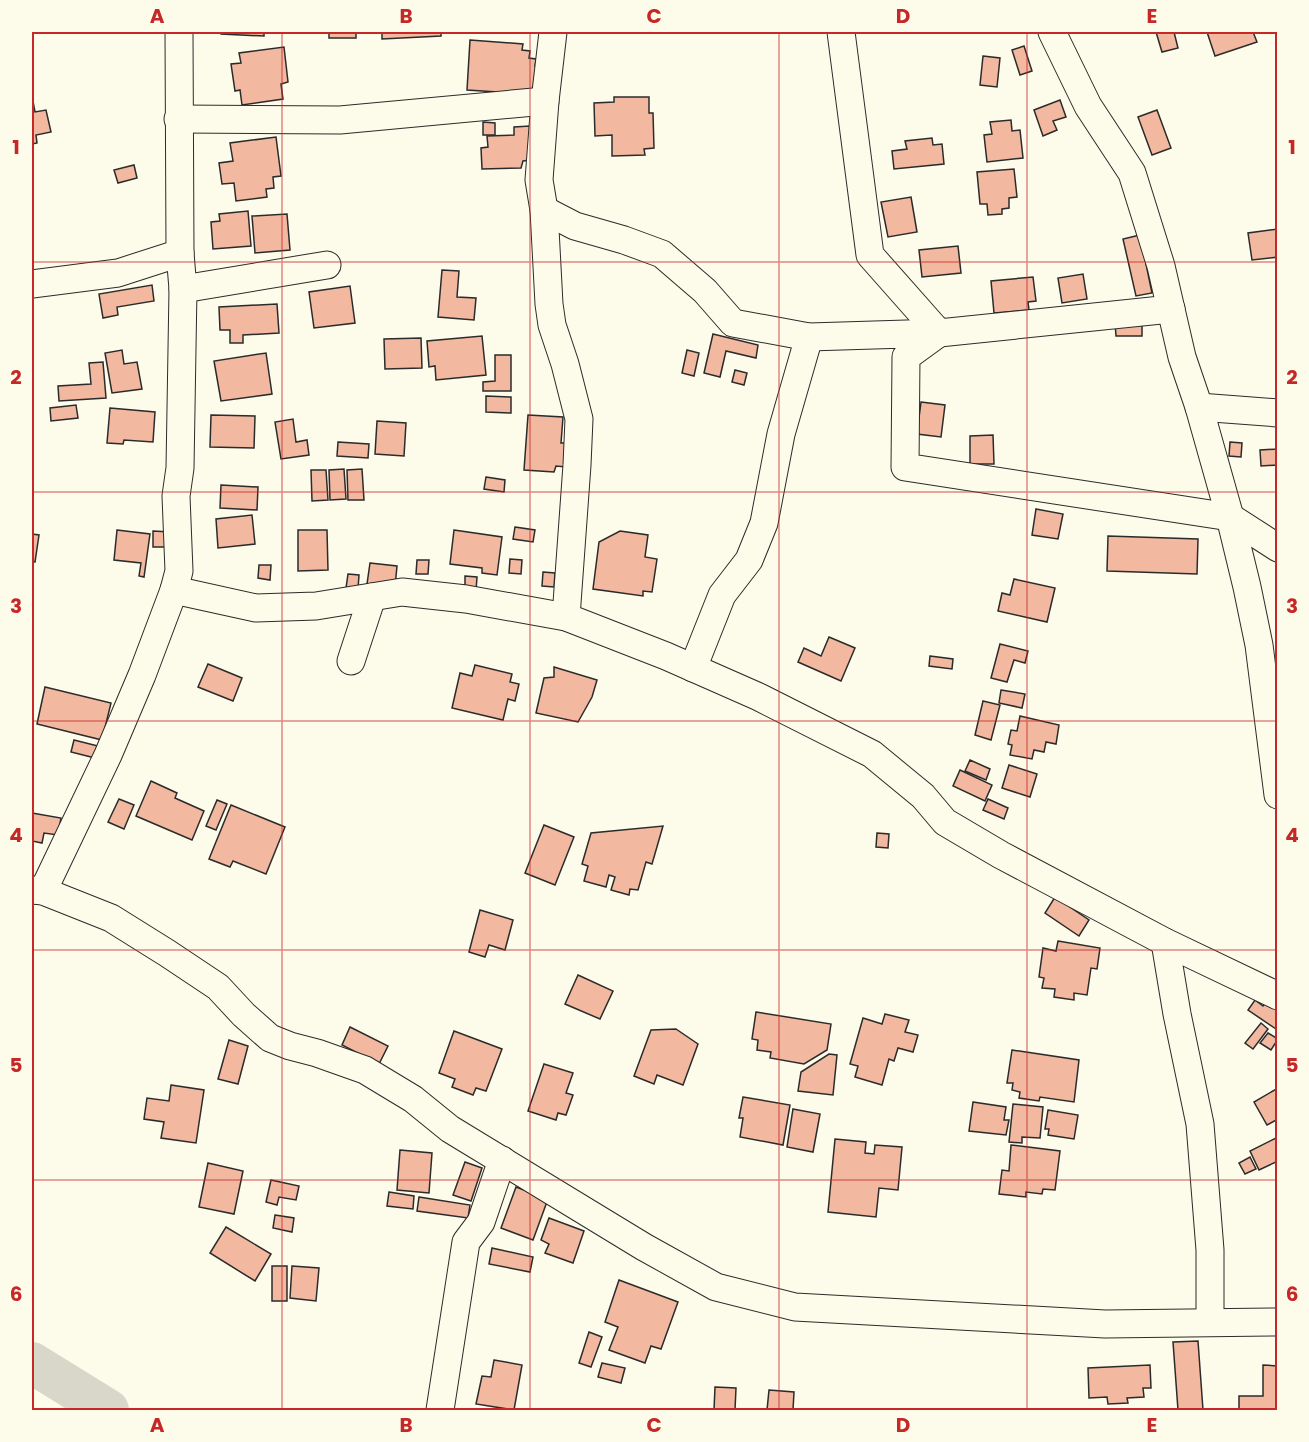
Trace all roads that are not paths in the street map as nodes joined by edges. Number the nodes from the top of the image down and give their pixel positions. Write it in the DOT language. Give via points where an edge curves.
graph roads {
  1 [pos="179,32"];
  2 [pos="553,32"];
  3 [pos="841,32"];
  4 [pos="1052,32"];
  5 [pos="545,101"];
  6 [pos="178,119"];
  7 [pos="544,210"];
  8 [pos="180,253"];
  9 [pos="327,265"];
  10 [pos="32,284"];
  11 [pos="183,289"];
  12 [pos="1171,309"];
  13 [pos="939,333"];
  14 [pos="810,337"];
  15 [pos="1199,406"];
  16 [pos="1278,413"];
  17 [pos="1230,517"];
  18 [pos="1278,548"];
  19 [pos="174,590"];
  20 [pos="372,597"];
  21 [pos="566,617"];
  22 [pos="351,661"];
  23 [pos="693,669"];
  24 [pos="1275,750"];
  25 [pos="1278,795"];
  26 [pos="37,890"];
  27 [pos="1165,942"];
  28 [pos="1278,996"];
  29 [pos="502,1160"];
  30 [pos="1210,1322"];
  31 [pos="1278,1322"];
  32 [pos="440,1410"];
  1 -- 6 [label="street"];
  2 -- 5 [label="street"];
  3 -- 13 [label="street" via="870,255"];
  4 -- 12 [label="street" via="1088,106 1132,173"];
  5 -- 6 [label="street" via="340,120"];
  5 -- 7 [label="street" via="539,180"];
  6 -- 8 [label="street"];
  7 -- 14 [label="street" via="575,226 662,254 705,291 733,323"];
  7 -- 21 [label="street" via="552,325 579,419"];
  8 -- 10 [label="street" via="118,273"];
  8 -- 11 [label="street"];
  9 -- 11 [label="street"];
  11 -- 19 [label="street" via="180,468 176,496 179,571"];
  12 -- 13 [label="street"];
  12 -- 15 [label="street"];
  13 -- 14 [label="street"];
  13 -- 17 [label="street" via="906,357 904,467"];
  14 -- 23 [label="street" via="781,434 764,524 748,560 722,594"];
  15 -- 16 [label="street"];
  15 -- 17 [label="street"];
  17 -- 18 [label="street"];
  17 -- 24 [label="street" via="1259,645"];
  19 -- 20 [label="street" via="256,608 316,606"];
  19 -- 26 [label="street" via="108,755"];
  20 -- 21 [label="street" via="402,592 428,594"];
  20 -- 22 [label="street"];
  21 -- 23 [label="street"];
  23 -- 27 [label="street" via="759,697 872,754 923,796 945,822"];
  24 -- 25 [label="street"];
  26 -- 29 [label="street" via="111,918 218,987 270,1038 365,1070 412,1099 450,1130"];
  27 -- 28 [label="street"];
  27 -- 30 [label="street" via="1200,1124 1210,1250"];
  29 -- 30 [label="street" via="716,1287 773,1302 1105,1324"];
  29 -- 32 [label="street" via="481,1222 466,1242"];
  30 -- 31 [label="street"];
}
